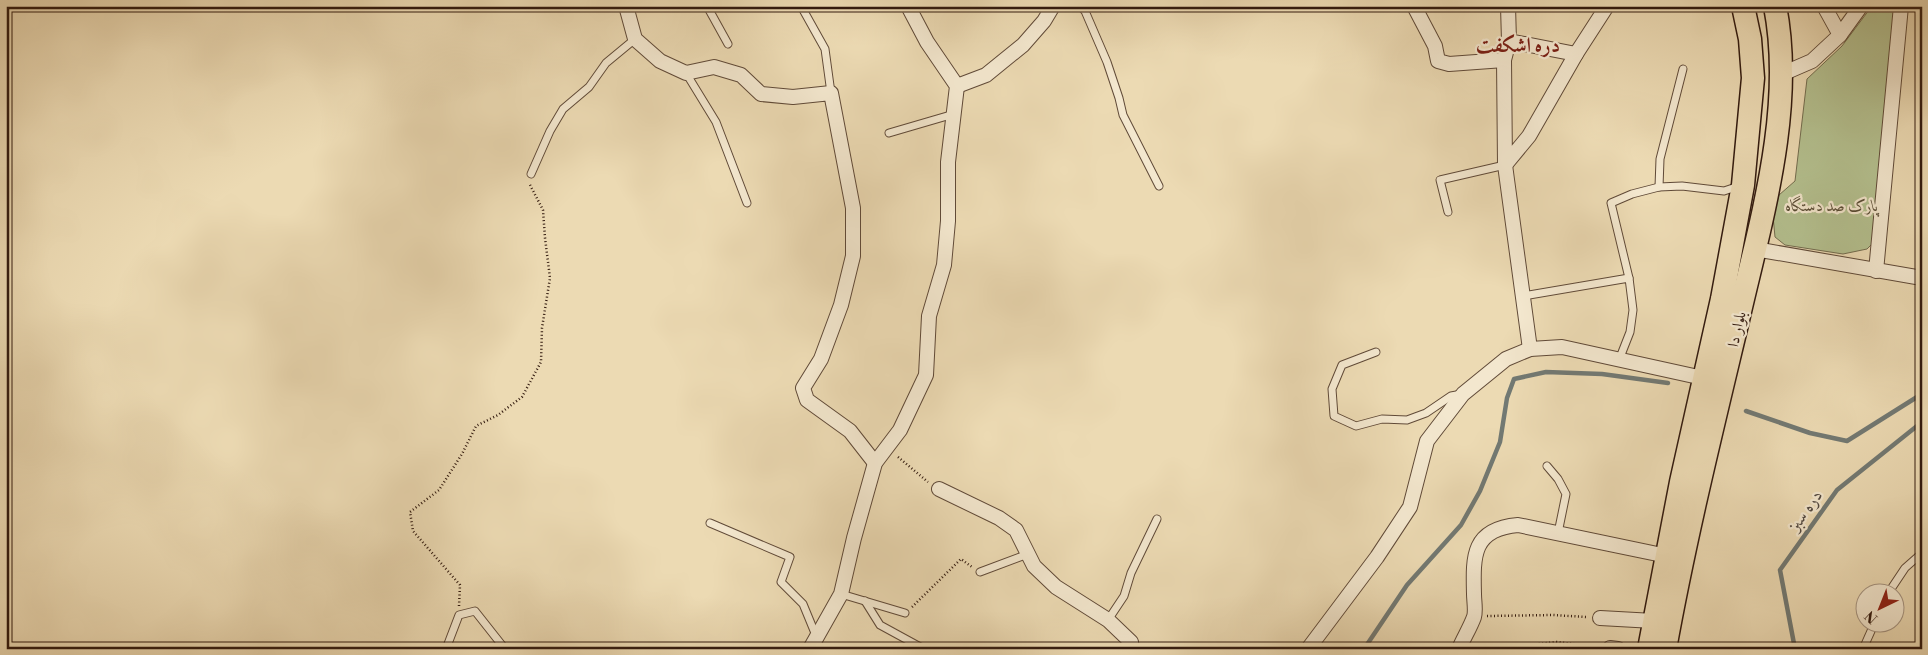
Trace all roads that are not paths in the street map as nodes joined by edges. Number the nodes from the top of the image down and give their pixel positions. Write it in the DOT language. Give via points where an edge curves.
graph roads {
  1 [pos="626,6"];
  2 [pos="707,6"];
  3 [pos="801,6"];
  4 [pos="908,6"];
  5 [pos="1054,6"];
  6 [pos="1080,6"];
  7 [pos="1414,6"];
  8 [pos="1508,6"];
  9 [pos="1608,6"];
  10 [pos="1742,6"];
  11 [pos="1775,6"];
  12 [pos="1824,6"];
  13 [pos="1862,6"];
  14 [pos="1902,6"];
  15 [pos="1840,36"];
  16 [pos="635,39"];
  17 [pos="1509,41"];
  18 [pos="728,44"];
  19 [pos="1576,54"];
  20 [pos="1504,60"];
  21 [pos="1683,69"];
  22 [pos="686,74"];
  23 [pos="1782,74"];
  24 [pos="957,86"];
  25 [pos="831,93"];
  26 [pos="954,114"];
  27 [pos="889,133"];
  28 [pos="1505,165"];
  29 [pos="531,174"];
  30 [pos="1743,185"];
  31 [pos="1159,186"];
  32 [pos="1659,187"];
  33 [pos="747,203"];
  34 [pos="1448,212"];
  35 [pos="1755,249"];
  36 [pos="1876,271"];
  37 [pos="1629,278"];
  38 [pos="1922,278"];
  39 [pos="1523,296"];
  40 [pos="1731,306"];
  41 [pos="1530,349"];
  42 [pos="1376,352"];
  43 [pos="1619,360"];
  44 [pos="1703,378"];
  45 [pos="1463,394"];
  46 [pos="874,463"];
  47 [pos="1547,466"];
  48 [pos="939,489"];
  49 [pos="1157,519"];
  50 [pos="710,523"];
  51 [pos="1558,533"];
  52 [pos="1922,553"];
  53 [pos="1028,554"];
  54 [pos="1667,556"];
  55 [pos="980,572"];
  56 [pos="1896,582"];
  57 [pos="841,594"];
  58 [pos="865,601"];
  59 [pos="905,613"];
  60 [pos="1600,618"];
  61 [pos="1108,620"];
  62 [pos="1654,621"];
  63 [pos="1871,632"];
  64 [pos="814,644"];
  65 [pos="446,649"];
  66 [pos="506,649"];
  67 [pos="924,649"];
  68 [pos="1132,649"];
  69 [pos="1308,649"];
  70 [pos="1459,649"];
  71 [pos="1648,649"];
  72 [pos="1665,649"];
  73 [pos="1863,649"];
  1 -- 16 [label="street"];
  2 -- 18 [label="lane"];
  3 -- 25 [label="lane" via="825,50"];
  4 -- 24 [label="street" via="927,42"];
  5 -- 24 [label="street" via="1023,45 986,75"];
  6 -- 31 [label="lane" via="1106,62 1123,115"];
  7 -- 20 [label="street" via="1435,46 1438,61 1449,64"];
  8 -- 17 [label="street"];
  9 -- 19 [label="street"];
  10 -- 30 [label="main road, بلوار دا" via="1750,39 1753,78"];
  11 -- 23 [label="main road, بلوار دا"];
  12 -- 15 [label="street"];
  13 -- 15 [label="street"];
  14 -- 36 [label="street"];
  15 -- 23 [label="street" via="1812,61"];
  16 -- 22 [label="street" via="660,61"];
  16 -- 29 [label="lane" via="606,63 589,86 563,110"];
  17 -- 19 [label="street"];
  17 -- 20 [label="street"];
  19 -- 28 [label="street" via="1529,136"];
  20 -- 28 [label="street"];
  21 -- 32 [label="lane" via="1660,159"];
  22 -- 25 [label="street" via="714,67 741,75 761,94 793,97"];
  22 -- 33 [label="lane" via="716,122"];
  23 -- 35 [label="main road, بلوار دا" via="1772,161"];
  24 -- 26 [label="street"];
  25 -- 46 [label="street" via="853,208 853,256 841,305 821,359 803,388 807,400 850,431"];
  26 -- 27 [label="lane"];
  26 -- 46 [label="street" via="948,162 944,266 929,316 926,375 900,430"];
  28 -- 34 [label="lane" via="1440,180"];
  28 -- 39 [label="street"];
  30 -- 32 [label="lane" via="1724,191"];
  30 -- 40 [label="main road, بلوار دا"];
  32 -- 37 [label="lane" via="1611,203"];
  35 -- 36 [label="street"];
  35 -- 40 [label="main road, بلوار دا"];
  36 -- 38 [label="street"];
  37 -- 39 [label="lane"];
  37 -- 43 [label="lane" via="1633,310 1630,332"];
  39 -- 41 [label="street"];
  40 -- 44 [label="main road, بلوار دا"];
  40 -- 72 [label="main road, بلوار دا"];
  41 -- 43 [label="street" via="1562,347"];
  41 -- 45 [label="street" via="1506,359"];
  42 -- 45 [label="lane" via="1342,365 1332,389 1334,416 1356,426 1382,420 1407,420 1426,413 1451,396"];
  43 -- 44 [label="street"];
  44 -- 54 [label="main road, بلوار دا"];
  45 -- 69 [label="street" via="1427,441 1410,507 1377,558"];
  46 -- 57 [label="street"];
  47 -- 51 [label="lane" via="1566,494"];
  48 -- 53 [label="street" via="999,518 1016,530"];
  49 -- 61 [label="lane" via="1131,573 1124,596"];
  50 -- 64 [label="lane" via="790,557 781,582 803,604"];
  51 -- 54 [label="street"];
  51 -- 70 [label="street" via="1518,525 1502,526 1482,539 1476,551 1473,573 1474,616"];
  52 -- 56 [label="lane" via="1905,568"];
  53 -- 55 [label="lane"];
  53 -- 61 [label="street" via="1034,566 1056,587"];
  54 -- 62 [label="main road, بلوار دا"];
  57 -- 58 [label="lane"];
  57 -- 64 [label="street"];
  58 -- 59 [label="lane"];
  58 -- 67 [label="lane" via="880,625"];
  60 -- 62 [label="street"];
  61 -- 68 [label="street" via="1131,642"];
  62 -- 71 [label="main road, بلوار دا"];
  63 -- 73 [label="lane"];
  65 -- 66 [label="lane" via="459,615 475,611"];
}
